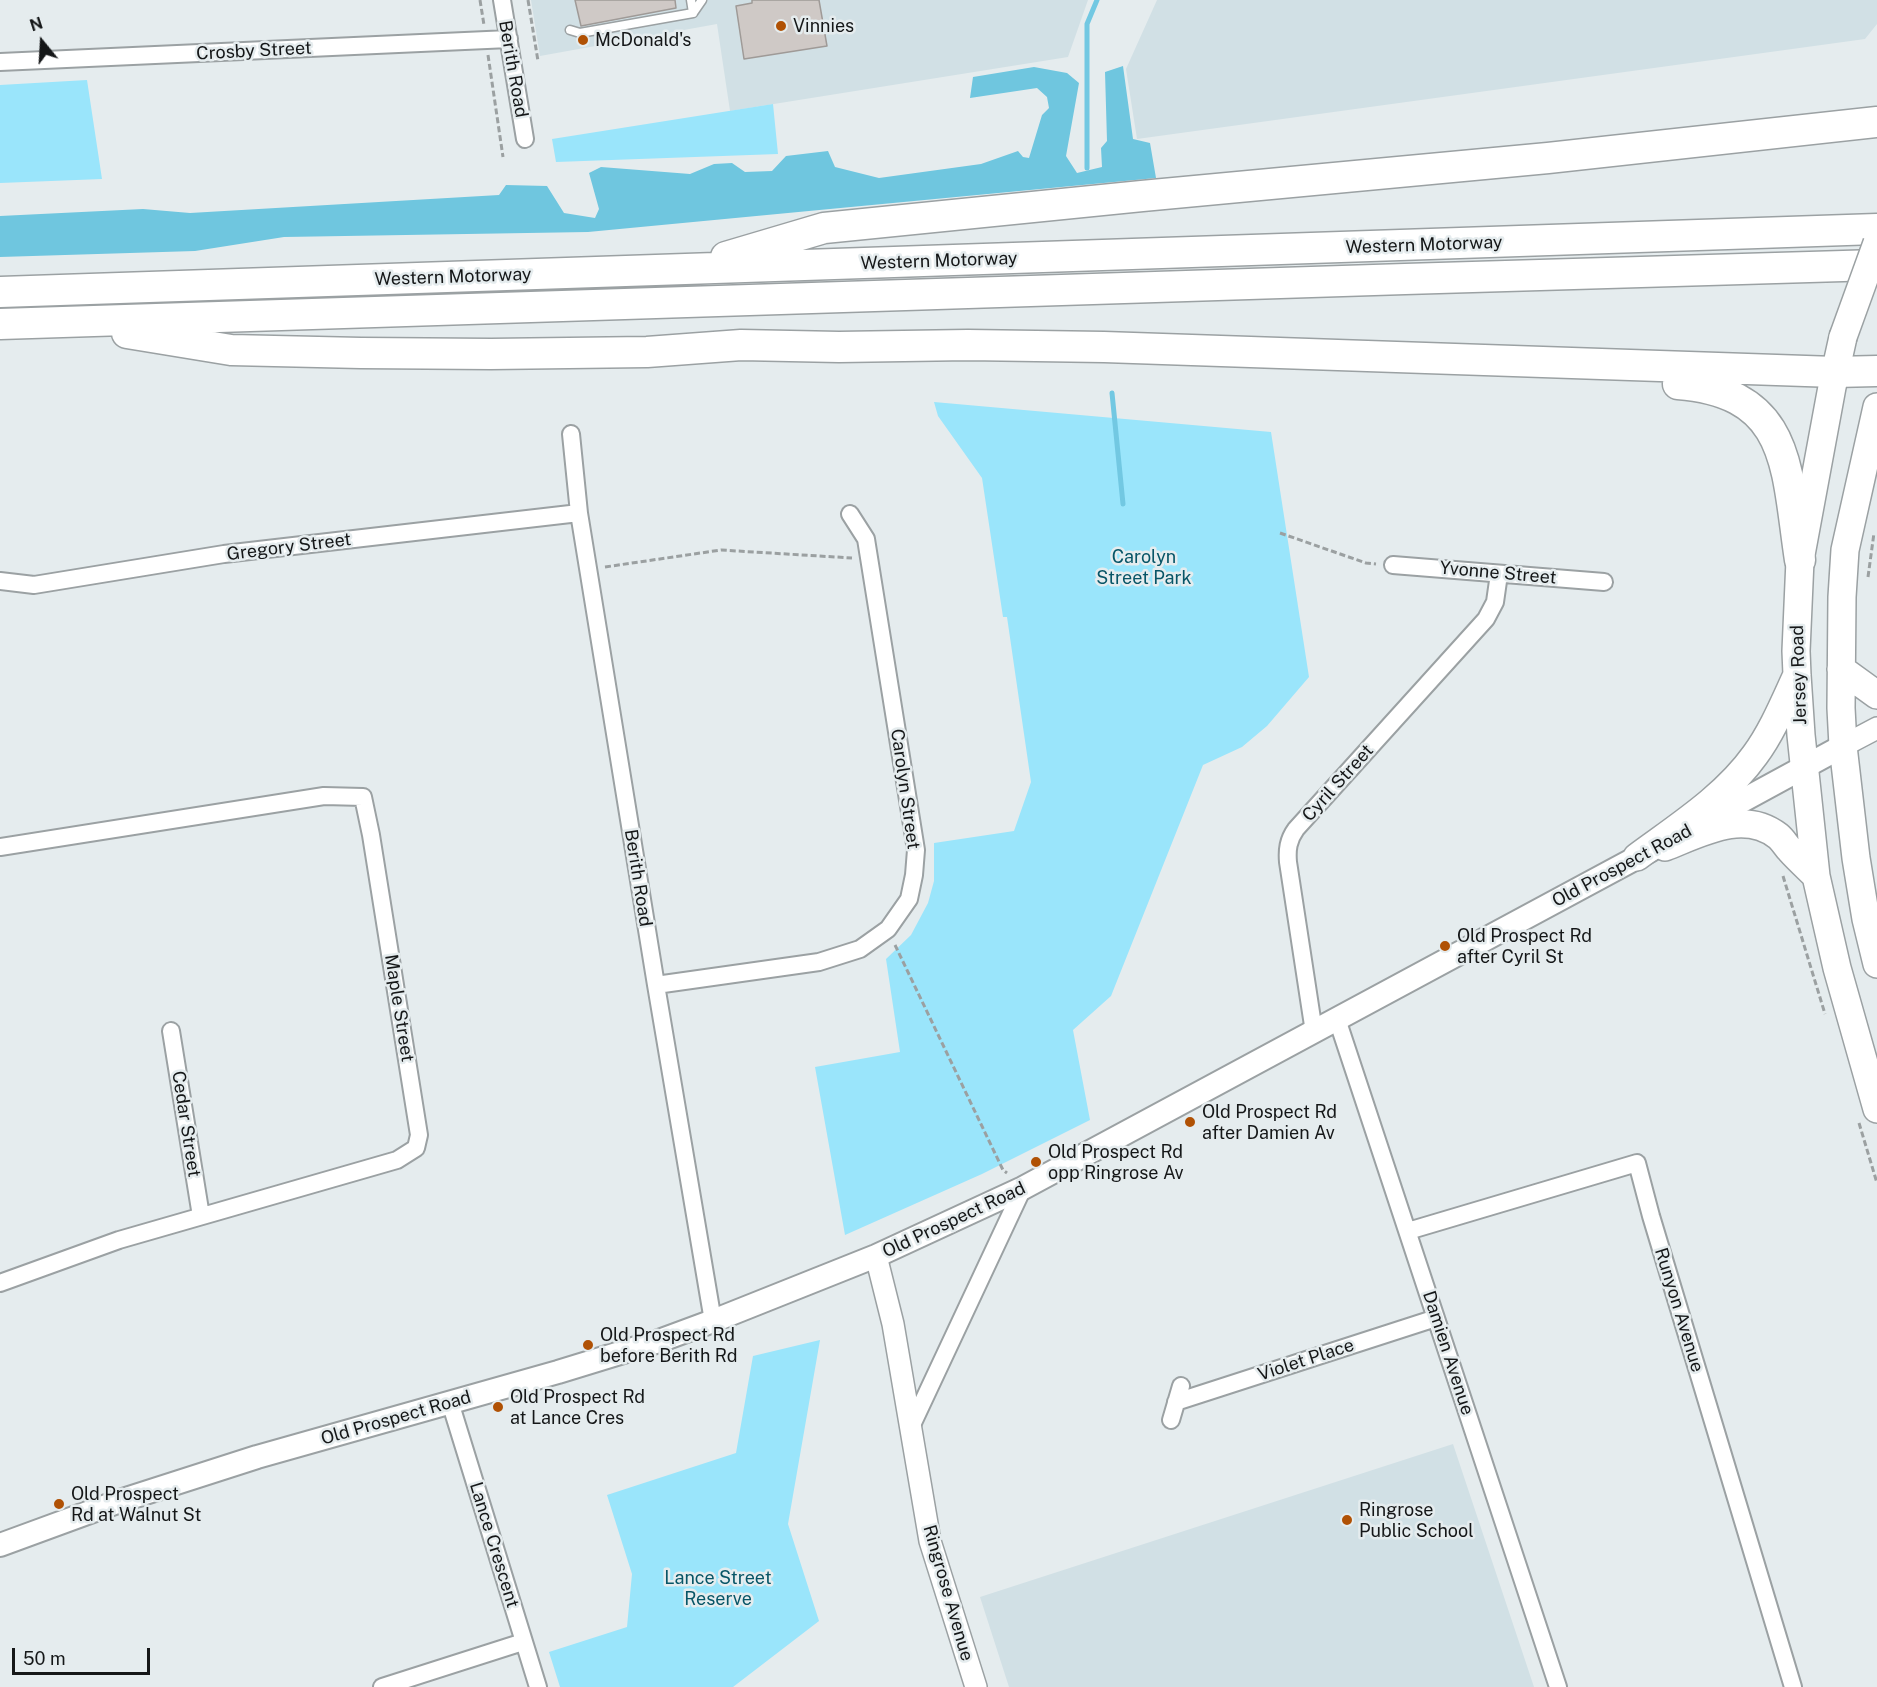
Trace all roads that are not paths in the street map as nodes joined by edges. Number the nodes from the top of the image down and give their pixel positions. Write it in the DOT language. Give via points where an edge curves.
graph roads {
  1 [pos="502,0"];
  2 [pos="691,0"];
  3 [pos="702,0"];
  4 [pos="693,14"];
  5 [pos="570,30"];
  6 [pos="508,39"];
  7 [pos="0,62"];
  8 [pos="1877,122"];
  9 [pos="525,139"];
  10 [pos="1877,229"];
  11 [pos="1877,243"];
  12 [pos="1877,265"];
  13 [pos="683,270"];
  14 [pos="0,292"];
  15 [pos="61,322"];
  16 [pos="0,324"];
  17 [pos="646,352"];
  18 [pos="1877,371"];
  19 [pos="1835,372"];
  20 [pos="1877,407"];
  21 [pos="571,434"];
  22 [pos="579,513"];
  23 [pos="850,514"];
  24 [pos="1800,560"];
  25 [pos="1392,565"];
  26 [pos="1499,574"];
  27 [pos="0,581"];
  28 [pos="1604,582"];
  29 [pos="1841,669"];
  30 [pos="1797,675"];
  31 [pos="1877,695"];
  32 [pos="1877,728"];
  33 [pos="1843,746"];
  34 [pos="1804,768"];
  35 [pos="0,847"];
  36 [pos="1637,858"];
  37 [pos="1816,876"];
  38 [pos="1877,964"];
  39 [pos="656,985"];
  40 [pos="1337,1019"];
  41 [pos="171,1031"];
  42 [pos="1314,1032"];
  43 [pos="1877,1109"];
  44 [pos="1023,1188"];
  45 [pos="201,1216"];
  46 [pos="1408,1231"];
  47 [pos="876,1256"];
  48 [pos="0,1283"];
  49 [pos="1436,1318"];
  50 [pos="713,1321"];
  51 [pos="450,1402"];
  52 [pos="1171,1420"];
  53 [pos="911,1427"];
  54 [pos="0,1545"];
  55 [pos="523,1642"];
  56 [pos="382,1687"];
  57 [pos="538,1687"];
  58 [pos="976,1687"];
  59 [pos="1558,1687"];
  60 [pos="1793,1687"];
  1 -- 6 [label="street, Berith Road"];
  2 -- 4 [label="lane"];
  3 -- 4 [label="lane"];
  4 -- 5 [label="lane" via="580,33"];
  6 -- 7 [label="street, Crosby Street"];
  6 -- 9 [label="street, Berith Road"];
  8 -- 13 [label="highway" via="824,228"];
  10 -- 13 [label="highway, Western Motorway"];
  11 -- 19 [label="highway, Jersey Road, bridge" via="1843,337"];
  12 -- 15 [label="highway, Western Motorway"];
  13 -- 14 [label="highway, Western Motorway"];
  15 -- 16 [label="highway, Western Motorway"];
  15 -- 17 [label="highway" via="231,350"];
  17 -- 19 [label="highway" via="741,345 1104,347"];
  17 -- 24 [label="highway" via="766,362 1100,363 1716,389 1756,411 1778,443 1786,468"];
  18 -- 19 [label="highway"];
  19 -- 24 [label="highway, Jersey Road"];
  20 -- 29 [label="highway" via="1845,550"];
  21 -- 22 [label="street, Berith Road"];
  22 -- 27 [label="street, Gregory Street" via="224,554 34,585"];
  22 -- 39 [label="street, Berith Road"];
  23 -- 39 [label="street, Carolyn Street" via="866,539 916,850 909,899 888,929 860,949 819,962"];
  24 -- 30 [label="highway, Jersey Road"];
  25 -- 26 [label="street, Yvonne Street"];
  26 -- 28 [label="street, Yvonne Street"];
  26 -- 42 [label="street, Cyril Street" via="1495,602 1486,619 1290,838 1288,862"];
  29 -- 31 [label="highway"];
  29 -- 33 [label="highway"];
  30 -- 34 [label="highway, Jersey Road"];
  30 -- 36 [label="highway" via="1767,736 1746,766 1718,797"];
  32 -- 33 [label="street, Old Prospect Road"];
  33 -- 34 [label="main road, Old Prospect Road"];
  33 -- 38 [label="highway" via="1856,858"];
  34 -- 36 [label="main road, Old Prospect Road"];
  34 -- 37 [label="highway, Jersey Road"];
  35 -- 45 [label="street, Maple Street" via="324,796 363,797 418,1123 416,1148 397,1160"];
  36 -- 37 [label="highway" via="1726,824 1755,824 1781,838"];
  36 -- 40 [label="main road, Old Prospect Road"];
  37 -- 43 [label="highway, Jersey Road" via="1836,968"];
  39 -- 50 [label="street, Berith Road"];
  40 -- 42 [label="main road, Old Prospect Road"];
  40 -- 46 [label="street, Damien Avenue"];
  41 -- 45 [label="street, Cedar Street"];
  42 -- 44 [label="main road, Old Prospect Road"];
  44 -- 47 [label="main road, Old Prospect Road"];
  44 -- 53 [label="street"];
  45 -- 48 [label="street, Maple Street"];
  46 -- 49 [label="street, Damien Avenue"];
  46 -- 60 [label="street, Runyon Avenue" via="1637,1162"];
  47 -- 50 [label="main road, Old Prospect Road"];
  47 -- 53 [label="street, Ringrose Avenue"];
  49 -- 52 [label="street, Violet Place" via="1179,1394"];
  49 -- 59 [label="street, Damien Avenue"];
  50 -- 51 [label="main road, Old Prospect Road" via="659,1341"];
  51 -- 54 [label="main road, Old Prospect Road" via="257,1457"];
  51 -- 55 [label="street, Lance Crescent"];
  53 -- 58 [label="street, Ringrose Avenue" via="930,1540"];
  55 -- 56 [label="street"];
  55 -- 57 [label="street, Lance Crescent"];
}
